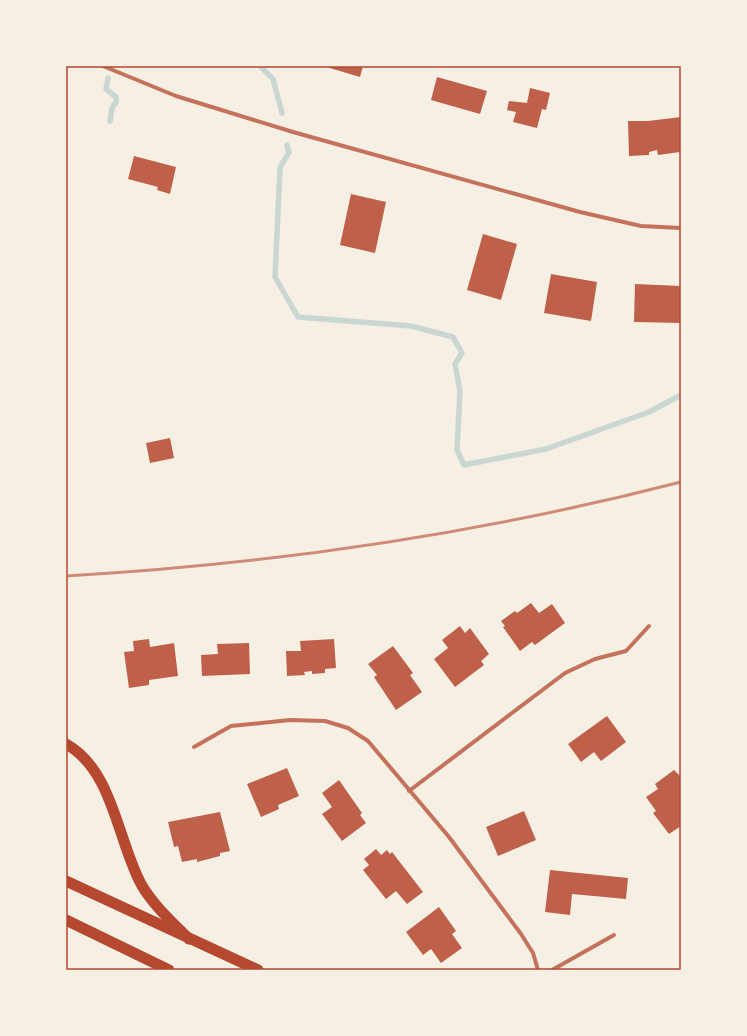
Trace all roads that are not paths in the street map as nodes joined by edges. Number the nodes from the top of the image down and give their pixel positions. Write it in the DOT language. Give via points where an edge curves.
graph roads {
  1 [pos="103,66"];
  2 [pos="681,228"];
  3 [pos="649,626"];
  4 [pos="66,744"];
  5 [pos="194,748"];
  6 [pos="409,791"];
  7 [pos="66,881"];
  8 [pos="66,920"];
  9 [pos="614,935"];
  10 [pos="189,939"];
  11 [pos="169,970"];
  12 [pos="258,970"];
  13 [pos="538,970"];
  14 [pos="552,970"];
  1 -- 2 [label="street" via="176,96 293,132 557,206 641,226"];
  3 -- 6 [label="street" via="626,651 595,659 565,673"];
  4 -- 10 [label="highway" via="77,750 91,764 102,783 142,884 158,907"];
  5 -- 6 [label="street" via="231,726 290,720 325,721 348,728 368,741"];
  6 -- 13 [label="street" via="449,837 521,934 534,953"];
  7 -- 10 [label="highway"];
  8 -- 11 [label="highway"];
  9 -- 14 [label="street"];
  10 -- 12 [label="highway"];
}
